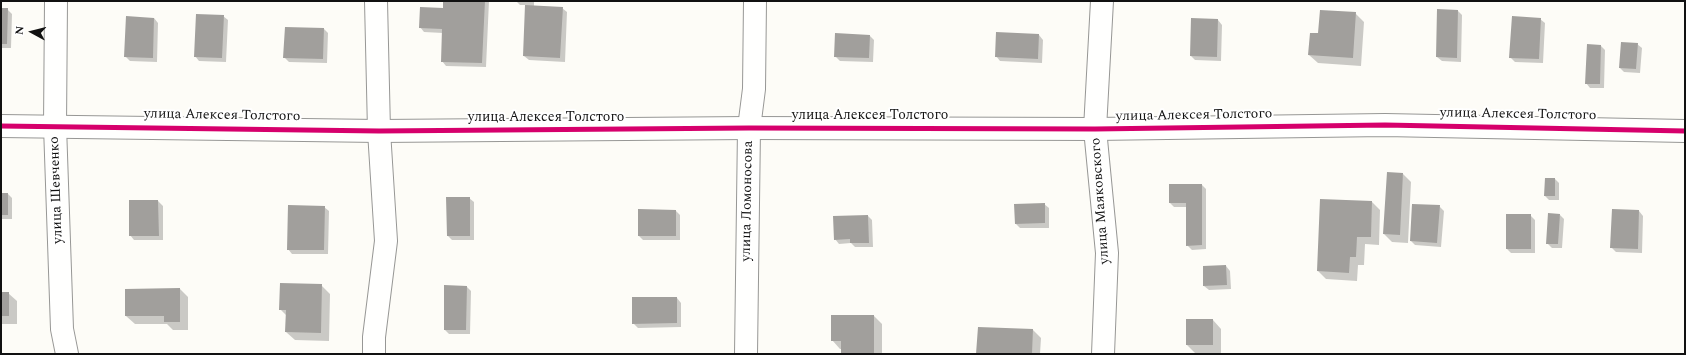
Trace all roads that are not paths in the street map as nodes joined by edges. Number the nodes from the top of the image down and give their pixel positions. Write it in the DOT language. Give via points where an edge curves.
graph roads {
  1 [pos="56,1"];
  2 [pos="376,1"];
  3 [pos="755,1"];
  4 [pos="1102,1"];
  5 [pos="1,126"];
  6 [pos="55,126"];
  7 [pos="749,128"];
  8 [pos="1095,129"];
  9 [pos="379,131"];
  10 [pos="1685,131"];
  11 [pos="68,354"];
  12 [pos="374,354"];
  13 [pos="746,354"];
  14 [pos="1103,354"];
  1 -- 6 [label="street, улица Шевченко"];
  2 -- 9 [label="street"];
  3 -- 7 [label="street, улица Ломоносова" via="754,89"];
  4 -- 8 [label="street, улица Маяковского"];
  5 -- 6 [label="street, улица Алексея Толстого"];
  6 -- 9 [label="street, улица Алексея Толстого"];
  6 -- 11 [label="street, улица Шевченко" via="62,329"];
  7 -- 8 [label="street, улица Алексея Толстого"];
  7 -- 9 [label="street, улица Алексея Толстого"];
  7 -- 13 [label="street, улица Ломоносова"];
  8 -- 10 [label="street, улица Алексея Толстого" via="1385,125"];
  8 -- 14 [label="street, улица Маяковского" via="1107,252"];
  9 -- 12 [label="street" via="386,241"];
}
